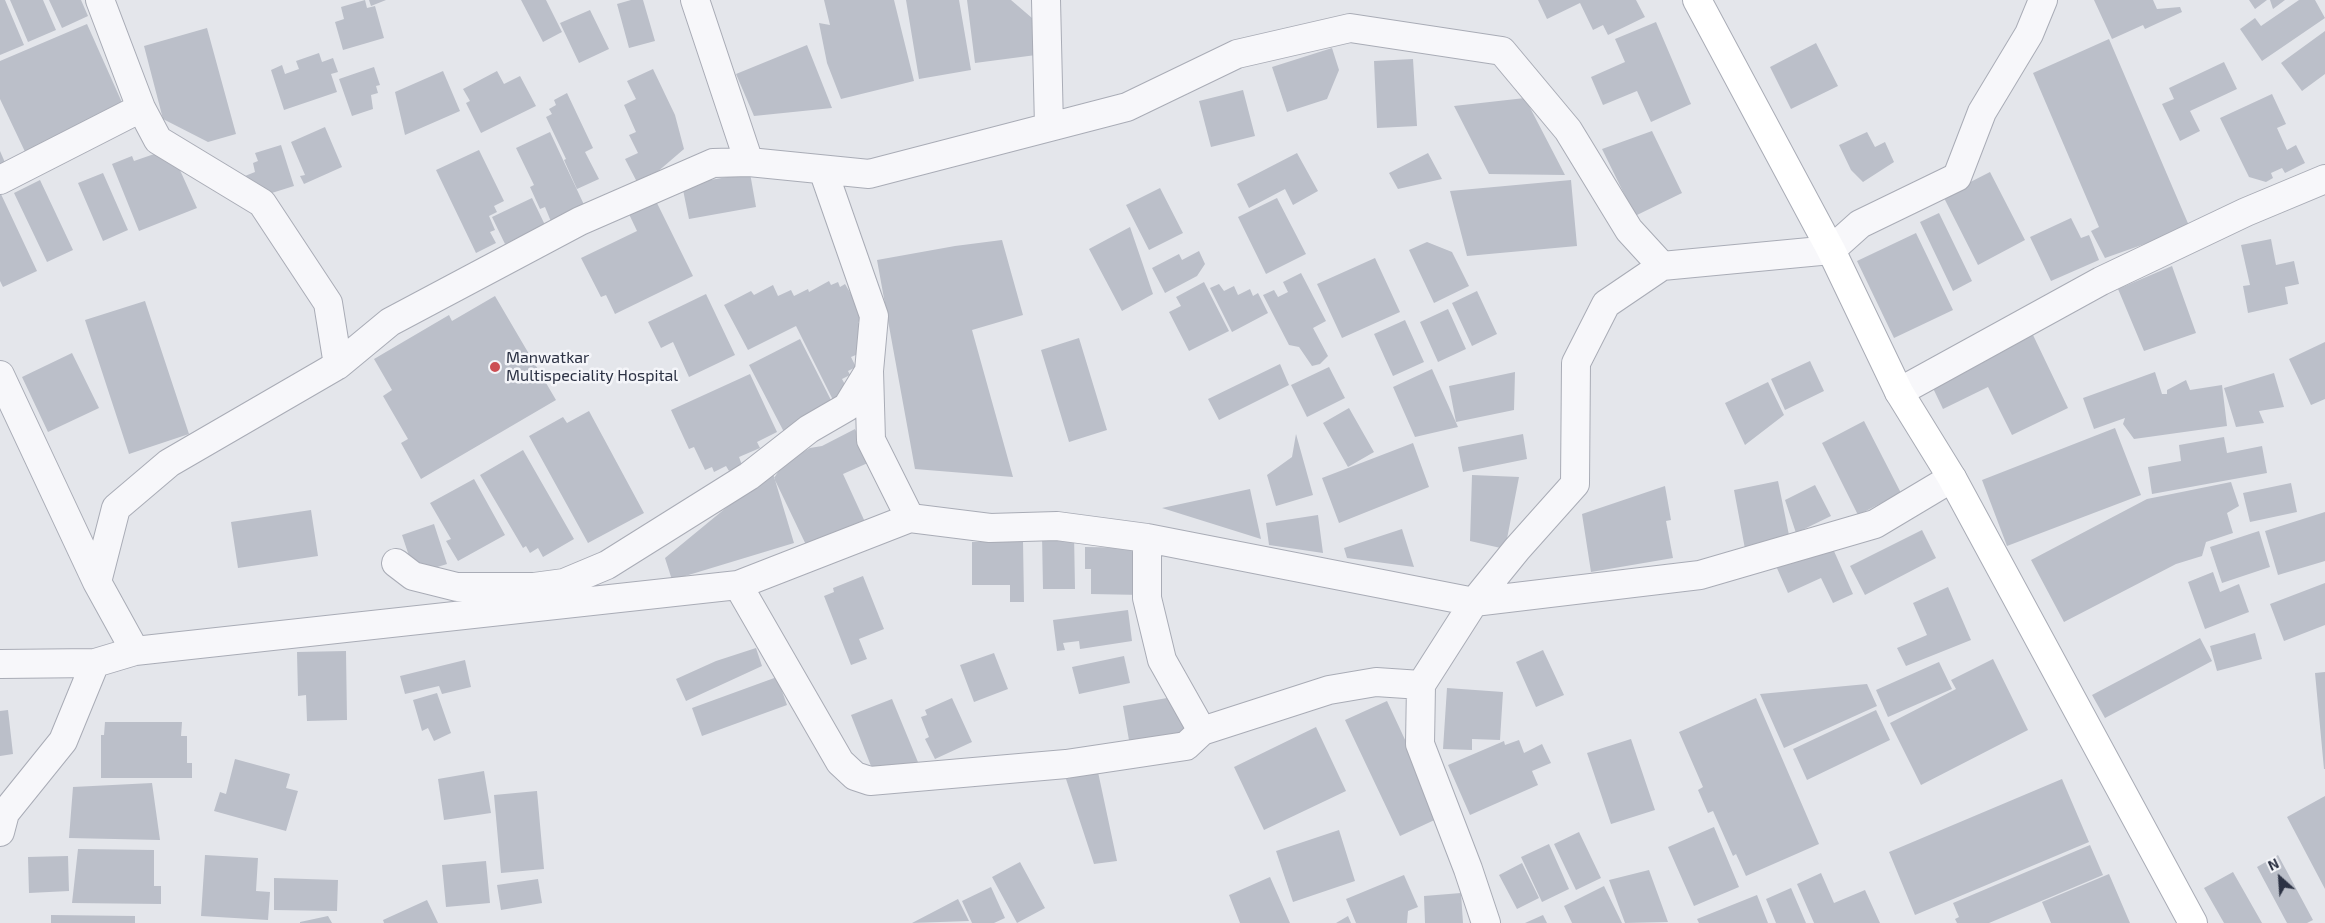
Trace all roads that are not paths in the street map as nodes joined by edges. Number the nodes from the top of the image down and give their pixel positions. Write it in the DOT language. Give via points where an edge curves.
graph roads {
  1 [pos="100,0"];
  2 [pos="695,0"];
  3 [pos="1046,0"];
  4 [pos="1697,0"];
  5 [pos="2044,0"];
  6 [pos="141,108"];
  7 [pos="1049,127"];
  8 [pos="749,162"];
  9 [pos="823,170"];
  10 [pos="2325,179"];
  11 [pos="0,180"];
  12 [pos="1832,250"];
  13 [pos="1662,266"];
  14 [pos="338,365"];
  15 [pos="869,371"];
  16 [pos="0,375"];
  17 [pos="1899,392"];
  18 [pos="1952,478"];
  19 [pos="910,518"];
  20 [pos="1147,538"];
  21 [pos="396,563"];
  22 [pos="97,582"];
  23 [pos="738,585"];
  24 [pos="1474,602"];
  25 [pos="135,651"];
  26 [pos="95,663"];
  27 [pos="0,664"];
  28 [pos="1420,685"];
  29 [pos="1202,731"];
  30 [pos="2,820"];
  31 [pos="1486,923"];
  32 [pos="2193,923"];
  1 -- 6 [label="street"];
  2 -- 8 [label="street"];
  3 -- 7 [label="street"];
  4 -- 12 [label="main road"];
  5 -- 12 [label="street" via="2029,34 1982,112 1957,176 1860,224"];
  6 -- 11 [label="street"];
  6 -- 14 [label="street" via="158,140 262,204 328,303"];
  7 -- 9 [label="street" via="869,174"];
  7 -- 13 [label="street" via="1127,107 1236,54 1350,28 1502,51 1568,130 1628,230"];
  8 -- 9 [label="street"];
  8 -- 14 [label="street" via="713,163 580,221 390,322"];
  9 -- 15 [label="street" via="874,316"];
  10 -- 17 [label="street" via="2246,212 2100,281"];
  12 -- 13 [label="street"];
  12 -- 17 [label="main road"];
  13 -- 24 [label="street" via="1606,304 1576,363 1575,484"];
  14 -- 22 [label="street" via="169,463 116,508"];
  15 -- 19 [label="street" via="871,440"];
  15 -- 21 [label="street" via="848,407 809,429 748,476 607,565 564,584 457,588 413,576"];
  16 -- 22 [label="street"];
  17 -- 18 [label="main road"];
  18 -- 24 [label="street" via="1875,524 1700,575"];
  18 -- 32 [label="main road"];
  19 -- 20 [label="street" via="990,528 1057,526"];
  19 -- 23 [label="street"];
  20 -- 24 [label="street"];
  20 -- 29 [label="street" via="1147,598 1162,660"];
  22 -- 25 [label="street"];
  23 -- 25 [label="street"];
  23 -- 29 [label="street" via="840,762 855,776 870,781 1066,764 1186,746"];
  24 -- 28 [label="street"];
  25 -- 26 [label="street"];
  26 -- 27 [label="street"];
  26 -- 30 [label="street" via="63,741"];
  28 -- 29 [label="street" via="1376,682 1329,690"];
  28 -- 31 [label="street" via="1420,744"];
}
